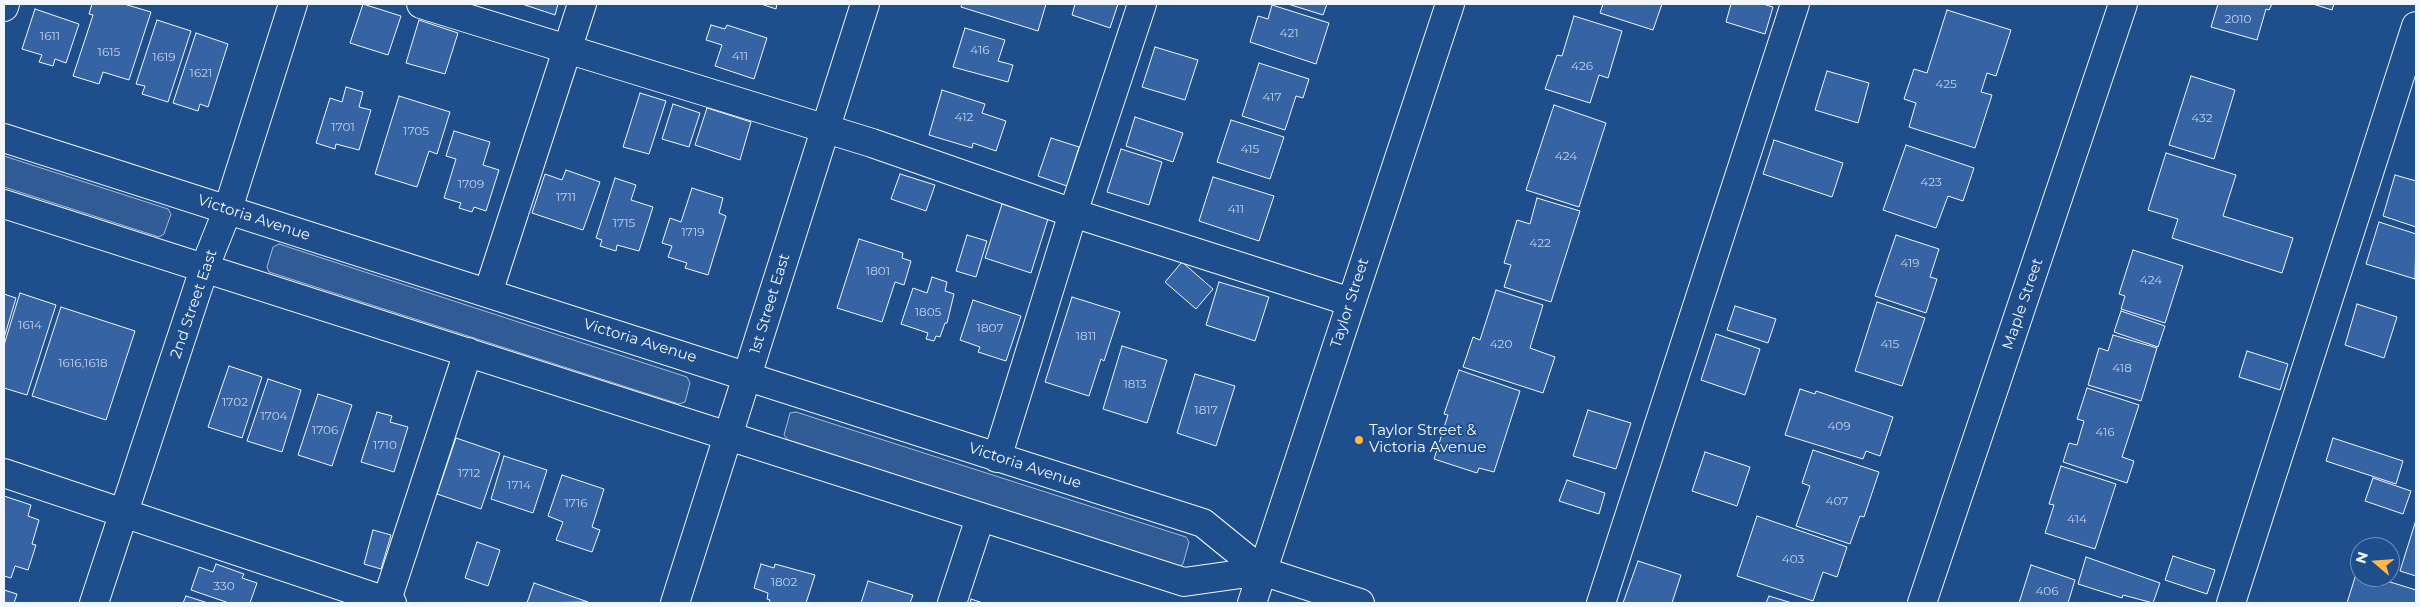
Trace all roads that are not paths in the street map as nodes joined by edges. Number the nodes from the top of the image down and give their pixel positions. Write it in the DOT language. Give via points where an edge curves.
graph roads {
  1 [pos="293,4"];
  2 [pos="421,4"];
  3 [pos="582,4"];
  4 [pos="865,4"];
  5 [pos="1142,4"];
  6 [pos="1450,4"];
  7 [pos="1795,4"];
  8 [pos="2123,4"];
  9 [pos="2416,26"];
  10 [pos="568,50"];
  11 [pos="824,130"];
  12 [pos="4,138"];
  13 [pos="4,204"];
  14 [pos="228,209"];
  15 [pos="1073,212"];
  16 [pos="204,269"];
  17 [pos="488,293"];
  18 [pos="1351,302"];
  19 [pos="468,352"];
  20 [pos="748,375"];
  21 [pos="730,436"];
  22 [pos="998,458"];
  23 [pos="4,473"];
  24 [pos="123,513"];
  25 [pos="980,518"];
  26 [pos="1262,571"];
  27 [pos="94,603"];
  28 [pos="388,603"];
  29 [pos="675,603"];
  30 [pos="952,603"];
  31 [pos="1252,603"];
  32 [pos="1360,603"];
  33 [pos="1601,603"];
  34 [pos="1922,603"];
  35 [pos="2231,603"];
  1 -- 14 [label="street, 2nd Street East"];
  2 -- 10 [label="street"];
  3 -- 10 [label="street"];
  4 -- 11 [label="street, 1st Street East"];
  5 -- 15 [label="street"];
  6 -- 18 [label="street, Taylor Street"];
  7 -- 33 [label="street"];
  8 -- 34 [label="street, Maple Street"];
  9 -- 35 [label="street"];
  10 -- 11 [label="street"];
  10 -- 17 [label="street"];
  11 -- 15 [label="street" via="872,143"];
  11 -- 20 [label="street, 1st Street East"];
  12 -- 14 [label="street, Victoria Avenue"];
  13 -- 16 [label="street, Victoria Avenue"];
  14 -- 16 [label="street, 2nd Street East"];
  14 -- 17 [label="street, Victoria Avenue"];
  15 -- 18 [label="street"];
  15 -- 22 [label="street"];
  16 -- 19 [label="street, Victoria Avenue"];
  16 -- 24 [label="street, 2nd Street East"];
  17 -- 20 [label="street, Victoria Avenue"];
  18 -- 26 [label="street, Taylor Street"];
  19 -- 21 [label="street, Victoria Avenue"];
  19 -- 28 [label="street"];
  20 -- 21 [label="street, 1st Street East"];
  20 -- 22 [label="street, Victoria Avenue"];
  21 -- 25 [label="street, Victoria Avenue"];
  21 -- 29 [label="street, 1st Street East"];
  22 -- 26 [label="street, Victoria Avenue" via="1202,523"];
  23 -- 24 [label="street"];
  24 -- 27 [label="street, 2nd Street East"];
  24 -- 28 [label="street"];
  25 -- 26 [label="street, Victoria Avenue" via="1184,582"];
  25 -- 30 [label="street"];
  26 -- 31 [label="street, Taylor Street"];
  26 -- 32 [label="street, Victoria Avenue"];
}
